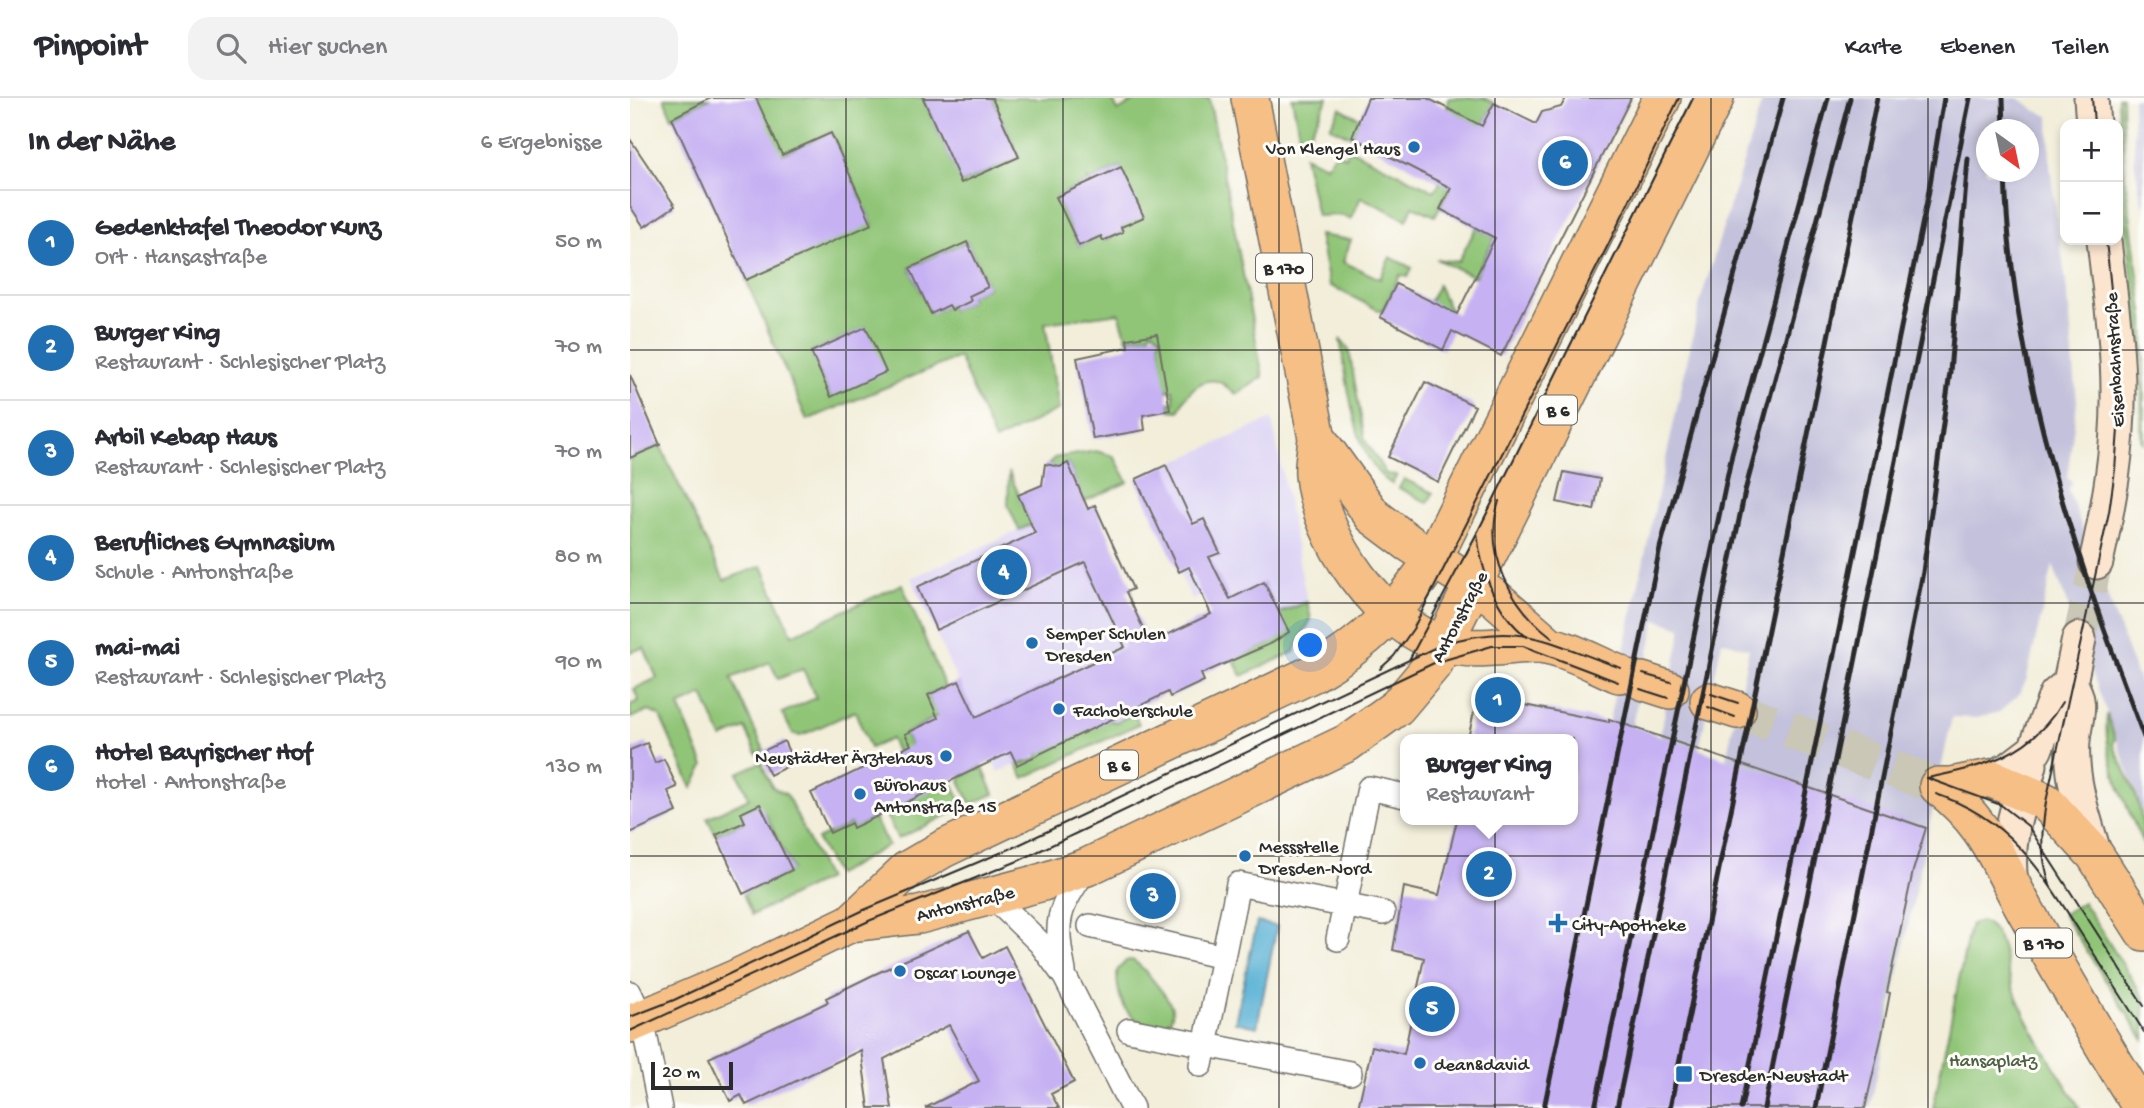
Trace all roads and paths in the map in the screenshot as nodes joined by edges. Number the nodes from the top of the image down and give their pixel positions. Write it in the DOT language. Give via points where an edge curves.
graph roads {
  1 [pos="1250,98"];
  2 [pos="1662,98"];
  3 [pos="1715,98"];
  4 [pos="2091,98"];
  5 [pos="2093,119"];
  6 [pos="2105,245"];
  7 [pos="1317,438"];
  8 [pos="1433,559"];
  9 [pos="2096,562"];
  10 [pos="1476,583"];
  11 [pos="1393,614"];
  12 [pos="2079,639"];
  13 [pos="1443,644"];
  14 [pos="1549,646"];
  15 [pos="1644,682"];
  16 [pos="2070,683"];
  17 [pos="2006,784"];
  18 [pos="1400,795"];
  19 [pos="2095,855"];
  20 [pos="1087,867"];
  21 [pos="2011,883"];
  22 [pos="992,896"];
  23 [pos="1344,905"];
  24 [pos="1383,913"];
  25 [pos="851,923"];
  26 [pos="1090,926"];
  27 [pos="2144,932"];
  28 [pos="1338,939"];
  29 [pos="1223,957"];
  30 [pos="1065,977"];
  31 [pos="634,1012"];
  32 [pos="1129,1030"];
  33 [pos="1203,1055"];
  34 [pos="1350,1073"];
  35 [pos="1129,1102"];
  36 [pos="660,1108"];
  37 [pos="2142,1108"];
  1 -- 7 [label="main road, B 170"];
  2 -- 8 [label="main road, Antonstraße / B 6"];
  3 -- 10 [label="main road, Antonstraße / B 6"];
  4 -- 5 [label="street"];
  6 -- 9 [label="street, Eisenbahnstraße" via="2116,344 2118,429"];
  7 -- 8 [label="main road, B 170" via="1373,516"];
  7 -- 11 [label="main road, B 170" via="1314,474 1327,521 1358,579"];
  8 -- 10 [label="main road, B 170"];
  8 -- 11 [label="main road, Antonstraße / B 6"];
  10 -- 13 [label="main road, Antonstraße / B 6"];
  10 -- 14 [label="main road, B 170"];
  11 -- 13 [label="main road, B 170"];
  11 -- 25 [label="main road, Antonstraße / B 6" via="1357,646 1314,673 943,849 907,870"];
  12 -- 16 [label="street"];
  13 -- 14 [label="main road, B 170" via="1478,649"];
  13 -- 20 [label="main road, Antonstraße / B 6" via="1412,690 1366,732"];
  14 -- 15 [label="main road, B 170"];
  16 -- 17 [label="street" via="2056,695 2035,750"];
  16 -- 19 [label="street" via="2079,697 2072,761"];
  17 -- 19 [label="main road" via="2046,802"];
  17 -- 21 [label="street"];
  17 -- 21 [label="main road, B 170" via="1938,786 1978,823"];
  18 -- 23 [label="street" via="1368,788"];
  19 -- 27 [label="main road"];
  20 -- 22 [label="main road, Antonstraße / B 6"];
  20 -- 30 [label="street" via="1067,895 1059,919"];
  21 -- 37 [label="main road, B 170"];
  22 -- 25 [label="main road, Antonstraße / B 6" via="919,915"];
  22 -- 30 [label="street" via="1040,943"];
  23 -- 24 [label="street"];
  23 -- 28 [label="street"];
  23 -- 29 [label="street" via="1238,884"];
  25 -- 31 [label="main road, Antonstraße / B 6"];
  26 -- 29 [label="street"];
  29 -- 33 [label="street"];
  30 -- 35 [label="street"];
  31 -- 36 [label="street"];
  32 -- 33 [label="street"];
  33 -- 34 [label="street"];
}
